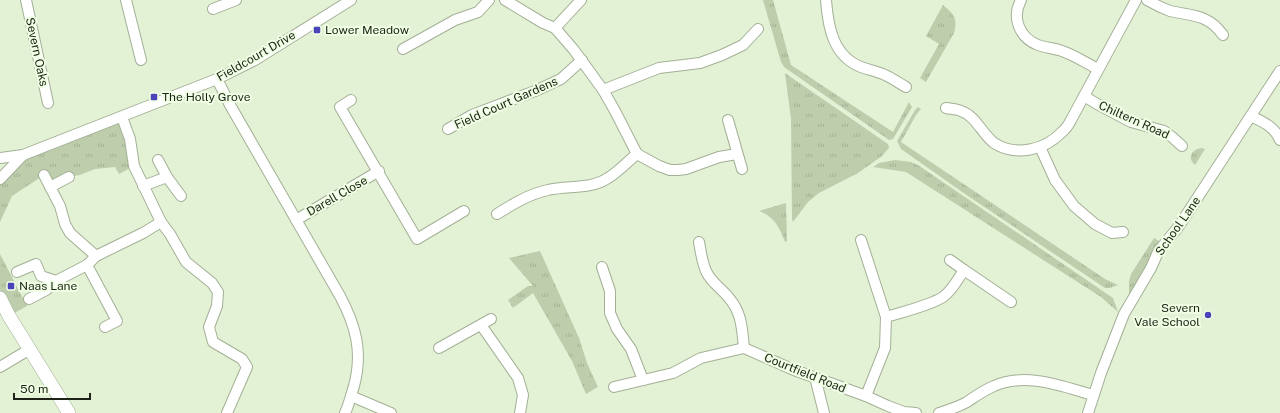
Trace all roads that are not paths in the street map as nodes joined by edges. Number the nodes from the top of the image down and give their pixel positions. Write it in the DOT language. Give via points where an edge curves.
graph roads {
  1 [pos="26,0"];
  2 [pos="126,0"];
  3 [pos="236,0"];
  4 [pos="489,0"];
  5 [pos="505,0"];
  6 [pos="581,0"];
  7 [pos="826,0"];
  8 [pos="1021,0"];
  9 [pos="1136,0"];
  10 [pos="1147,0"];
  11 [pos="344,1"];
  12 [pos="213,9"];
  13 [pos="555,28"];
  14 [pos="758,29"];
  15 [pos="1223,34"];
  16 [pos="402,49"];
  17 [pos="141,60"];
  18 [pos="582,60"];
  19 [pos="1098,69"];
  20 [pos="1280,71"];
  21 [pos="218,79"];
  22 [pos="906,87"];
  23 [pos="602,90"];
  24 [pos="1084,96"];
  25 [pos="351,100"];
  26 [pos="48,103"];
  27 [pos="946,108"];
  28 [pos="1251,116"];
  29 [pos="122,117"];
  30 [pos="728,120"];
  31 [pos="448,129"];
  32 [pos="1280,140"];
  33 [pos="1182,146"];
  34 [pos="1040,147"];
  35 [pos="636,154"];
  36 [pos="737,154"];
  37 [pos="23,156"];
  38 [pos="0,158"];
  39 [pos="158,160"];
  40 [pos="742,169"];
  41 [pos="379,171"];
  42 [pos="44,175"];
  43 [pos="70,177"];
  44 [pos="167,177"];
  45 [pos="0,179"];
  46 [pos="143,186"];
  47 [pos="50,187"];
  48 [pos="181,196"];
  49 [pos="464,211"];
  50 [pos="497,214"];
  51 [pos="296,220"];
  52 [pos="161,222"];
  53 [pos="1123,232"];
  54 [pos="861,240"];
  55 [pos="699,242"];
  56 [pos="96,256"];
  57 [pos="950,260"];
  58 [pos="87,265"];
  59 [pos="602,267"];
  60 [pos="964,270"];
  61 [pos="18,272"];
  62 [pos="56,280"];
  63 [pos="0,298"];
  64 [pos="30,299"];
  65 [pos="1011,302"];
  66 [pos="886,317"];
  67 [pos="490,319"];
  68 [pos="481,325"];
  69 [pos="105,327"];
  70 [pos="439,348"];
  71 [pos="744,348"];
  72 [pos="30,349"];
  73 [pos="0,367"];
  74 [pos="815,377"];
  75 [pos="643,380"];
  76 [pos="614,387"];
  77 [pos="1093,395"];
  78 [pos="351,396"];
  79 [pos="866,396"];
  80 [pos="904,412"];
  81 [pos="70,413"];
  82 [pos="227,413"];
  83 [pos="345,413"];
  84 [pos="391,413"];
  85 [pos="520,413"];
  86 [pos="824,413"];
  87 [pos="916,413"];
  88 [pos="939,413"];
  89 [pos="1088,413"];
  1 -- 26 [label="street, Severn Oaks"];
  2 -- 17 [label="street"];
  3 -- 12 [label="street"];
  4 -- 16 [label="street" via="478,12 455,20"];
  5 -- 13 [label="street"];
  6 -- 13 [label="street"];
  7 -- 22 [label="street" via="832,36 844,57 861,67 884,74"];
  8 -- 19 [label="street" via="1017,20 1019,28 1027,38 1039,46 1063,51"];
  9 -- 19 [label="street, Chiltern Road"];
  10 -- 15 [label="street" via="1162,8 1201,17 1216,26"];
  11 -- 21 [label="street, Fieldcourt Drive" via="255,60"];
  13 -- 18 [label="street"];
  14 -- 23 [label="street" via="743,46 722,55 700,63 659,68"];
  18 -- 23 [label="street"];
  18 -- 31 [label="street, Field Court Gardens" via="561,79 472,115"];
  19 -- 24 [label="street, Chiltern Road"];
  20 -- 28 [label="street, School Lane"];
  21 -- 29 [label="street, Fieldcourt Drive"];
  21 -- 51 [label="street" via="230,106"];
  23 -- 35 [label="street"];
  24 -- 33 [label="street, Chiltern Road" via="1132,122 1164,131"];
  24 -- 34 [label="street, Chiltern Road" via="1063,132"];
  25 -- 41 [label="street, Darell Close" via="340,107"];
  27 -- 34 [label="street, Chiltern Road" via="962,111 972,117 994,142 1007,149 1028,150"];
  28 -- 32 [label="street" via="1266,123"];
  28 -- 77 [label="street, School Lane" via="1179,226 1158,252 1124,314"];
  29 -- 37 [label="street, Fieldcourt Drive"];
  29 -- 46 [label="street" via="130,139 134,166"];
  30 -- 36 [label="street"];
  34 -- 53 [label="street" via="1055,180 1074,206 1100,227 1112,233"];
  35 -- 36 [label="street" via="659,166 678,170 718,157"];
  35 -- 50 [label="street" via="608,179 582,187 547,190 523,198"];
  36 -- 40 [label="street"];
  37 -- 38 [label="street, Fieldcourt Drive"];
  37 -- 45 [label="street, Fieldcourt Drive"];
  39 -- 44 [label="street"];
  41 -- 49 [label="street, Darell Close" via="417,239"];
  41 -- 51 [label="street, Darell Close"];
  42 -- 47 [label="street"];
  43 -- 47 [label="street"];
  44 -- 46 [label="street"];
  44 -- 48 [label="street"];
  46 -- 52 [label="street"];
  47 -- 56 [label="street" via="70,233"];
  51 -- 78 [label="street" via="352,321 356,334 358,362"];
  52 -- 56 [label="street"];
  52 -- 82 [label="street" via="186,262 212,283 218,292 217,306 209,327 213,342 242,359 247,367"];
  54 -- 66 [label="street"];
  55 -- 71 [label="street" via="706,272 737,309 742,323"];
  56 -- 58 [label="street"];
  57 -- 60 [label="street"];
  58 -- 62 [label="street"];
  58 -- 69 [label="street" via="117,321"];
  59 -- 75 [label="street" via="610,291 610,313 617,329 631,349"];
  60 -- 65 [label="street"];
  60 -- 66 [label="street" via="943,297"];
  61 -- 62 [label="street" via="36,264 41,276"];
  62 -- 64 [label="street" via="46,290"];
  63 -- 72 [label="main road"];
  66 -- 79 [label="street" via="885,348"];
  67 -- 68 [label="street"];
  68 -- 70 [label="street"];
  68 -- 85 [label="street" via="518,378 523,395"];
  71 -- 74 [label="street, Courtfield Road"];
  71 -- 75 [label="street" via="701,358 673,373"];
  72 -- 73 [label="street"];
  72 -- 81 [label="main road"];
  74 -- 79 [label="street, Courtfield Road"];
  74 -- 86 [label="street"];
  75 -- 76 [label="street"];
  77 -- 88 [label="street" via="1047,382 1023,379 993,386 966,402"];
  77 -- 89 [label="street, School Lane"];
  78 -- 83 [label="street"];
  78 -- 84 [label="street"];
  79 -- 80 [label="street, Courtfield Road"];
  80 -- 87 [label="street, Courtfield Road"];
}
